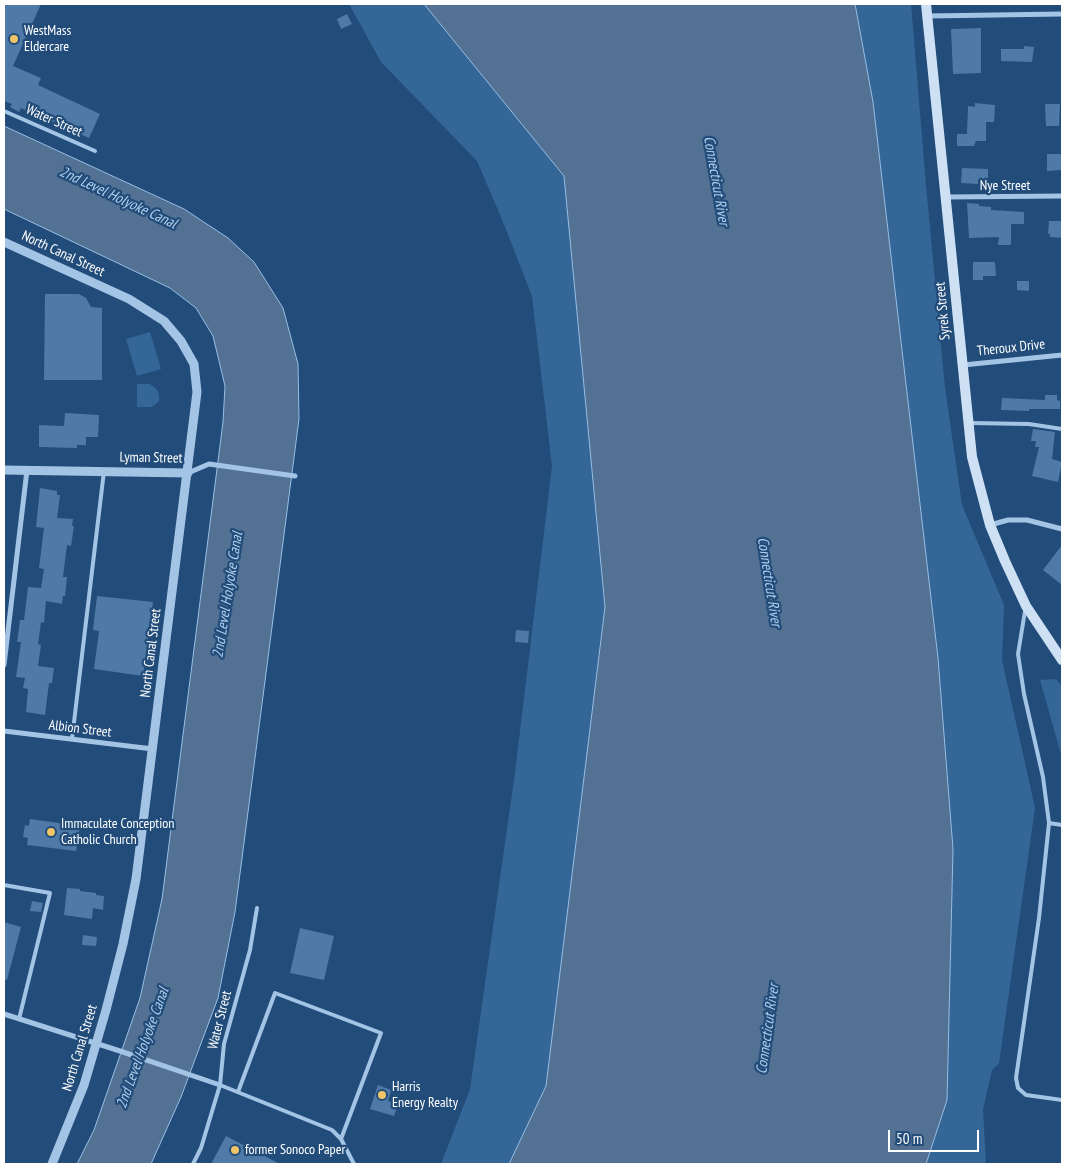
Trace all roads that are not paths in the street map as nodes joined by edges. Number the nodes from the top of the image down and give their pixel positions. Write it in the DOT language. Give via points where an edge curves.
graph roads {
  1 [pos="926,4"];
  2 [pos="1062,14"];
  3 [pos="928,16"];
  4 [pos="4,111"];
  5 [pos="95,151"];
  6 [pos="1062,196"];
  7 [pos="947,197"];
  8 [pos="4,242"];
  9 [pos="1062,355"];
  10 [pos="962,365"];
  11 [pos="968,424"];
  12 [pos="1062,429"];
  13 [pos="4,470"];
  14 [pos="27,470"];
  15 [pos="104,471"];
  16 [pos="188,473"];
  17 [pos="294,476"];
  18 [pos="990,524"];
  19 [pos="1062,529"];
  20 [pos="1026,606"];
  21 [pos="1062,660"];
  22 [pos="4,665"];
  23 [pos="4,730"];
  24 [pos="72,739"];
  25 [pos="153,749"];
  26 [pos="1049,823"];
  27 [pos="1062,825"];
  28 [pos="4,885"];
  29 [pos="257,908"];
  30 [pos="4,1014"];
  31 [pos="19,1019"];
  32 [pos="96,1044"];
  33 [pos="220,1085"];
  34 [pos="238,1092"];
  35 [pos="1062,1100"];
  36 [pos="340,1139"];
  37 [pos="52,1164"];
  38 [pos="193,1164"];
  39 [pos="354,1164"];
  1 -- 3 [label="main road, Syrek Street"];
  2 -- 3 [label="street"];
  3 -- 7 [label="main road, Syrek Street"];
  4 -- 5 [label="lane, Water Street"];
  6 -- 7 [label="street, Nye Street"];
  7 -- 10 [label="main road, Syrek Street"];
  8 -- 16 [label="street, North Canal Street" via="129,299 164,321 181,341 194,364 197,392"];
  9 -- 10 [label="street, Theroux Drive"];
  10 -- 11 [label="main road, Syrek Street"];
  11 -- 12 [label="lane" via="1029,424"];
  11 -- 18 [label="main road, Syrek Street" via="972,457"];
  13 -- 14 [label="street, Lyman Street"];
  14 -- 15 [label="street, Lyman Street"];
  14 -- 22 [label="street"];
  15 -- 16 [label="street, Lyman Street"];
  15 -- 24 [label="lane"];
  16 -- 17 [label="street, Lyman Street" via="215,464"];
  16 -- 25 [label="street, North Canal Street"];
  18 -- 19 [label="street" via="1027,520"];
  18 -- 20 [label="main road, Syrek Street"];
  20 -- 21 [label="main road, Syrek Street"];
  20 -- 26 [label="lane" via="1018,654"];
  23 -- 24 [label="street, Albion Street"];
  24 -- 25 [label="street, Albion Street"];
  25 -- 32 [label="street, North Canal Street" via="136,879 123,944"];
  26 -- 27 [label="lane"];
  26 -- 35 [label="lane" via="1016,1078 1018,1088 1026,1095"];
  28 -- 31 [label="lane" via="50,893"];
  29 -- 33 [label="lane, Water Street" via="250,950 224,1044"];
  30 -- 31 [label="street"];
  31 -- 32 [label="street"];
  32 -- 33 [label="street"];
  32 -- 37 [label="street, North Canal Street" via="84,1085"];
  33 -- 34 [label="lane"];
  33 -- 38 [label="lane, Water Street"];
  34 -- 36 [label="lane" via="332,1130"];
  34 -- 36 [label="lane" via="274,993 381,1033"];
  36 -- 39 [label="lane"];
}
